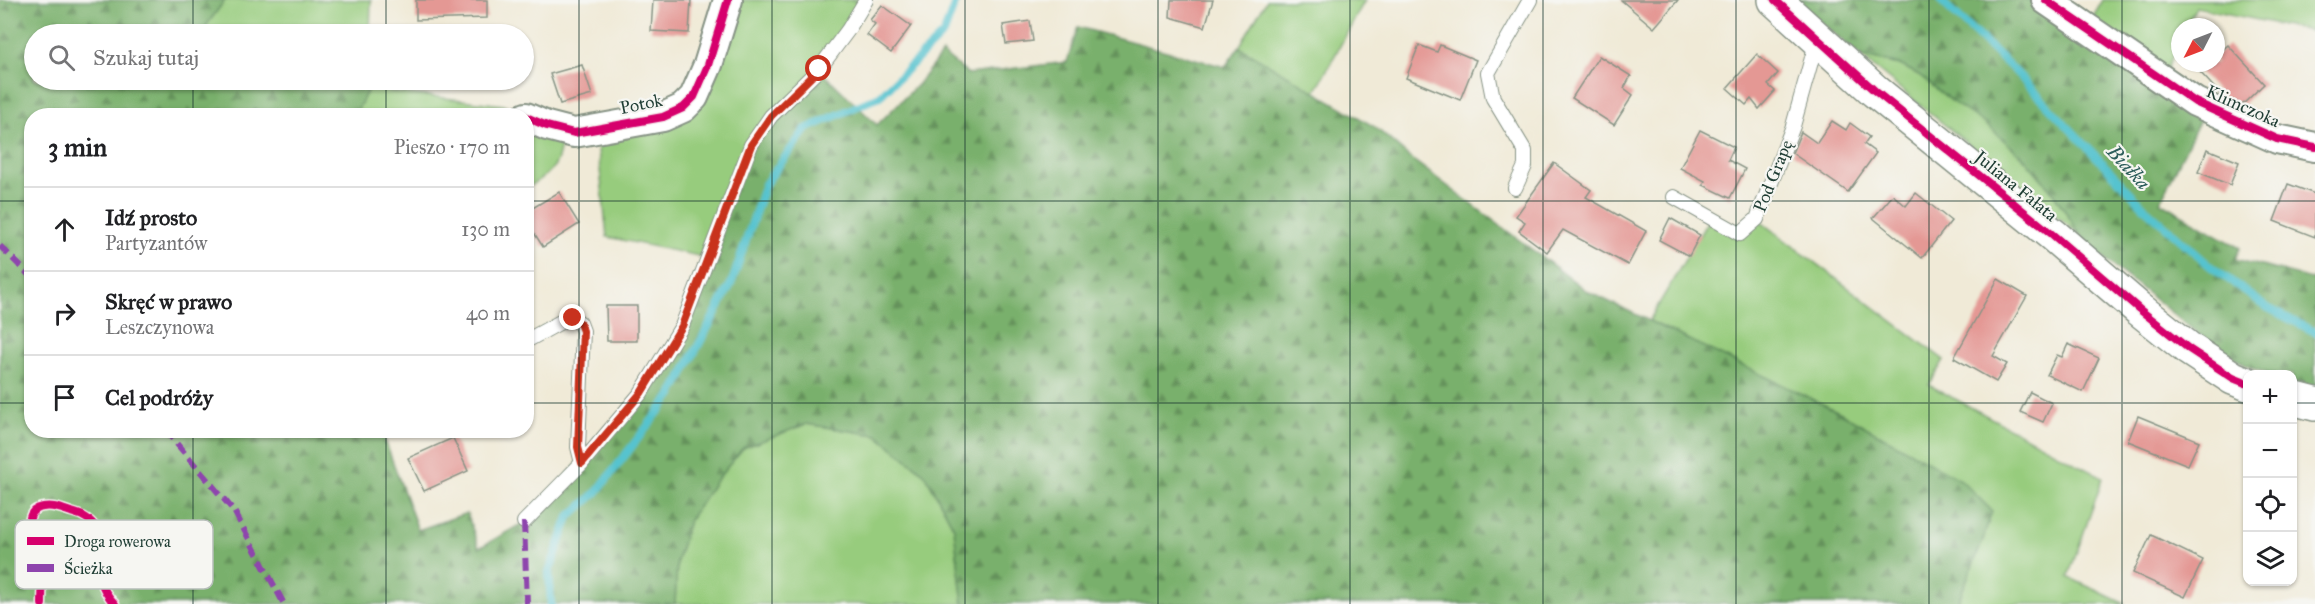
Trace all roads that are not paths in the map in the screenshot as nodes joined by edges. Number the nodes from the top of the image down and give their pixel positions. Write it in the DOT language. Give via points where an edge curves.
graph roads {
  1 [pos="728,0"];
  2 [pos="866,0"];
  3 [pos="1530,0"];
  4 [pos="1774,0"];
  5 [pos="2046,0"];
  6 [pos="1817,40"];
  7 [pos="534,120"];
  8 [pos="2315,147"];
  9 [pos="1515,188"];
  10 [pos="1674,197"];
  11 [pos="534,337"];
  12 [pos="2243,382"];
  13 [pos="2297,399"];
  14 [pos="2315,404"];
  15 [pos="582,463"];
  16 [pos="525,522"];
  1 -- 7 [label="street, Potok" via="708,65 694,97 683,108 663,117 574,133"];
  2 -- 15 [label="lane" via="819,69 771,116 751,145 682,326 641,393"];
  3 -- 9 [label="lane" via="1488,74 1493,98 1525,151 1525,166"];
  4 -- 6 [label="street, Juliana Fałata"];
  5 -- 8 [label="street, Klimczoka" via="2195,102 2277,139"];
  6 -- 10 [label="lane, Pod Grapę" via="1793,126 1756,219 1740,234"];
  6 -- 12 [label="street, Juliana Fałata" via="2189,350"];
  11 -- 15 [label="lane" via="566,319 580,323 583,331 578,447"];
  13 -- 14 [label="street"];
  15 -- 16 [label="lane"];
}
